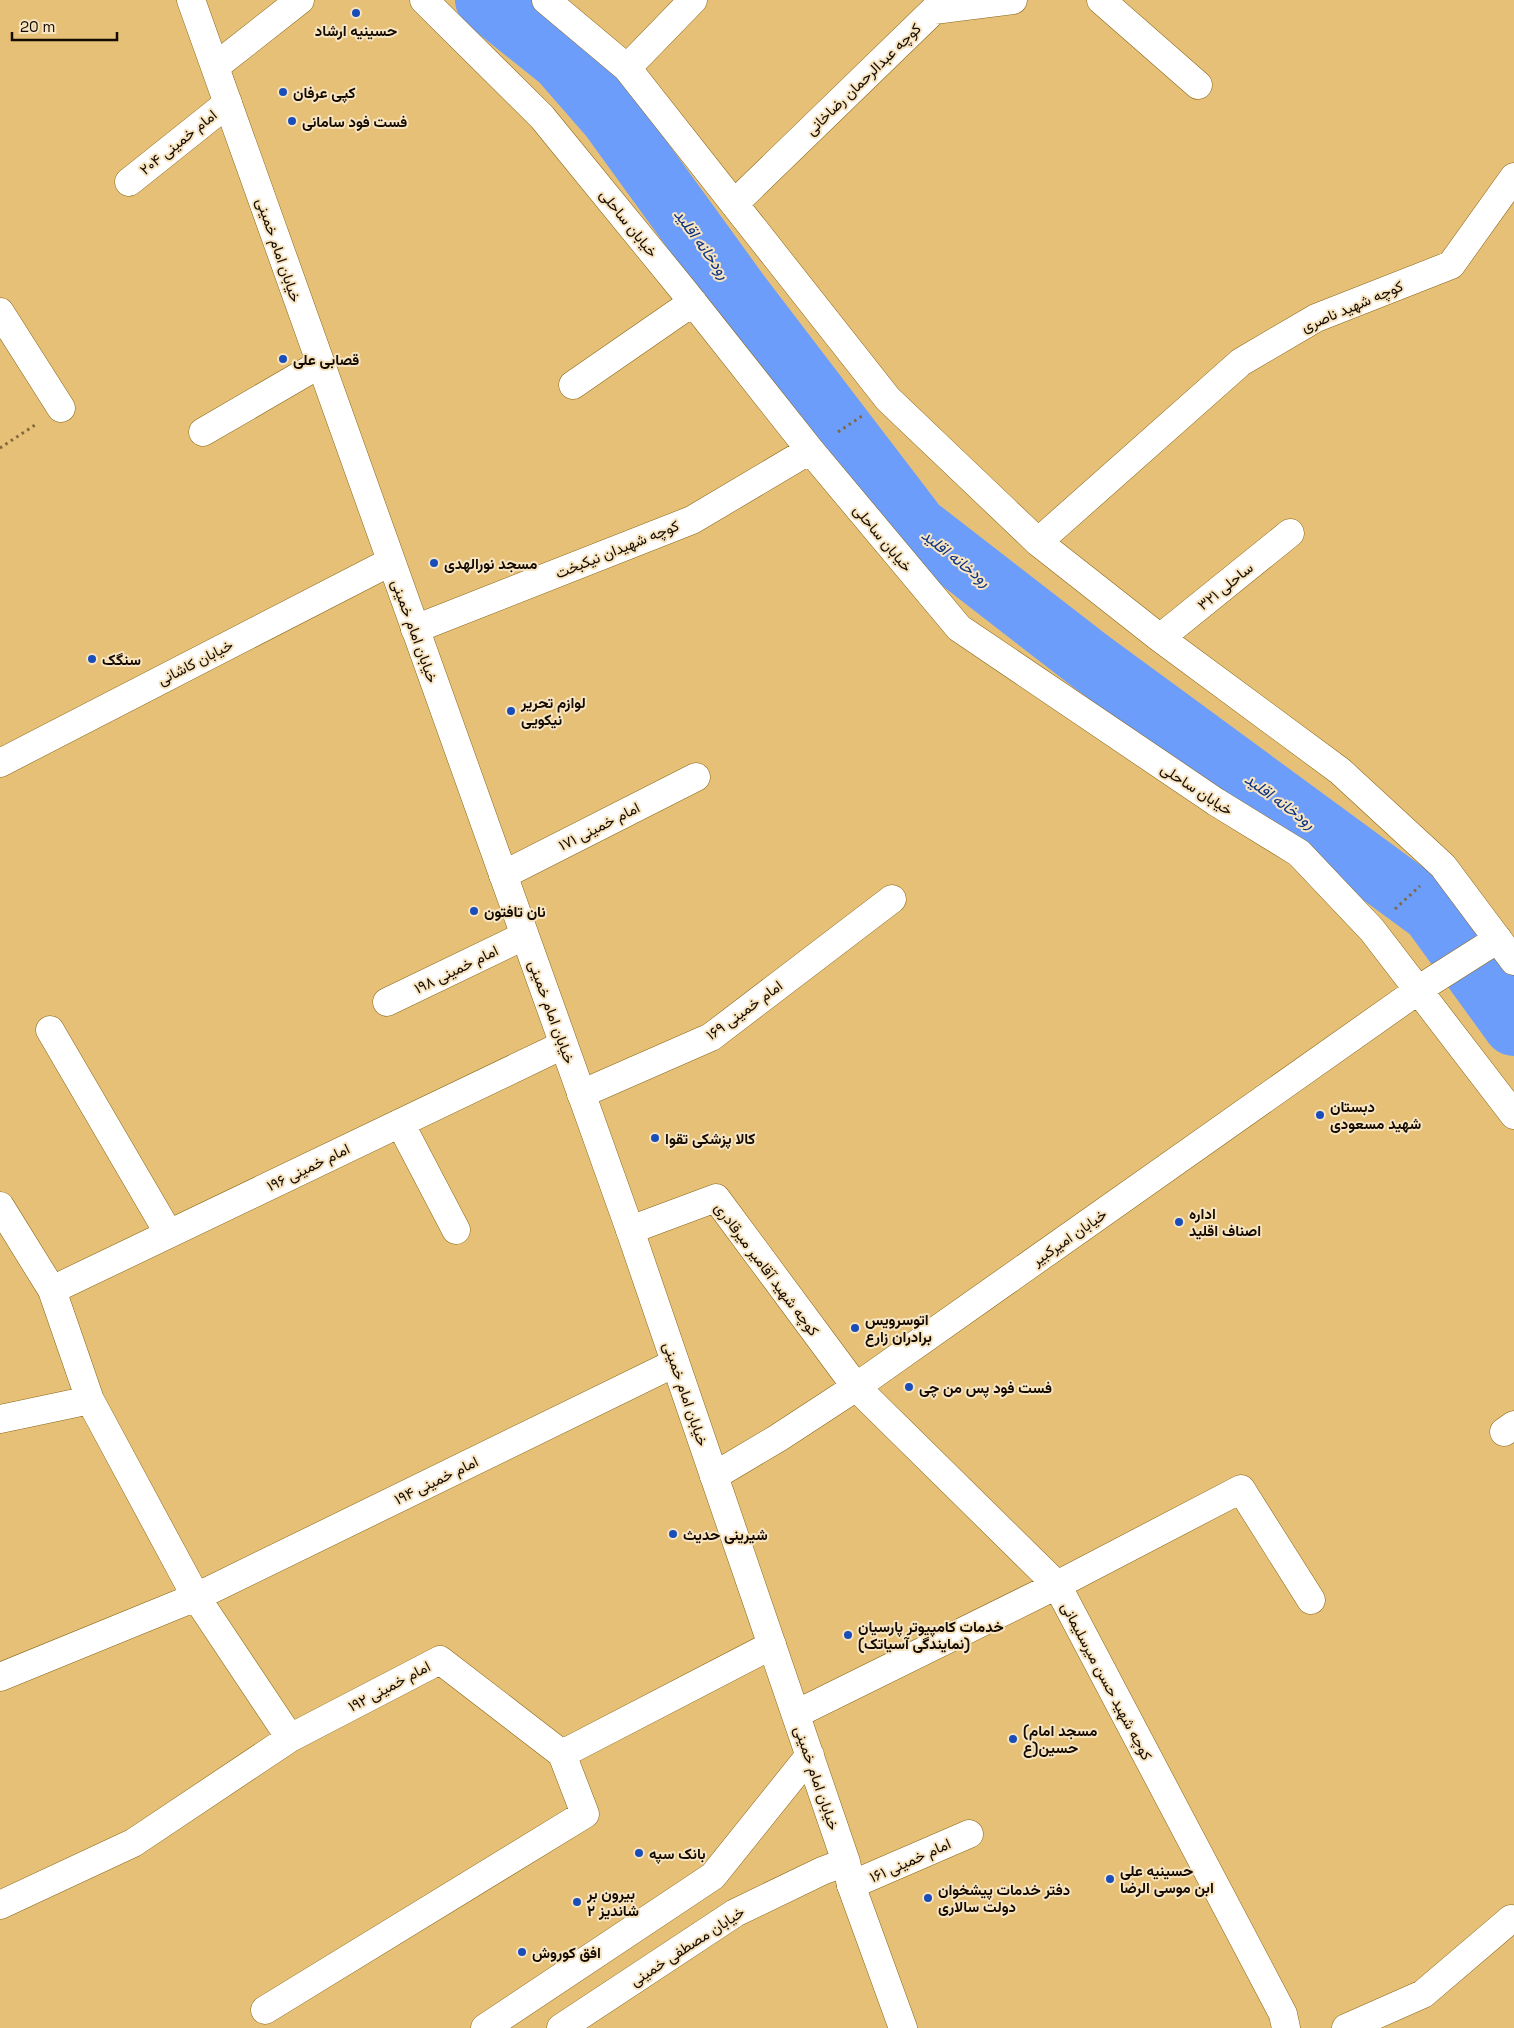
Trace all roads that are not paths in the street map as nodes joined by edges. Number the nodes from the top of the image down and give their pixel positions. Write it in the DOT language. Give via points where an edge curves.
graph roads {
  1 [pos="191,0"];
  2 [pos="300,0"];
  3 [pos="424,0"];
  4 [pos="546,0"];
  5 [pos="693,0"];
  6 [pos="1013,0"];
  7 [pos="1101,0"];
  8 [pos="935,5"];
  9 [pos="216,66"];
  10 [pos="627,68"];
  11 [pos="1198,85"];
  12 [pos="228,103"];
  13 [pos="1514,177"];
  14 [pos="129,182"];
  15 [pos="734,204"];
  16 [pos="694,302"];
  17 [pos="0,312"];
  18 [pos="320,364"];
  19 [pos="573,385"];
  20 [pos="61,408"];
  21 [pos="203,432"];
  22 [pos="810,450"];
  23 [pos="1290,533"];
  24 [pos="1038,542"];
  25 [pos="390,562"];
  26 [pos="415,629"];
  27 [pos="1160,638"];
  28 [pos="0,762"];
  29 [pos="696,777"];
  30 [pos="503,875"];
  31 [pos="892,899"];
  32 [pos="524,936"];
  33 [pos="1497,943"];
  34 [pos="1514,961"];
  35 [pos="1422,988"];
  36 [pos="387,1002"];
  37 [pos="50,1030"];
  38 [pos="564,1044"];
  39 [pos="581,1094"];
  40 [pos="1514,1115"];
  41 [pos="400,1123"];
  42 [pos="0,1206"];
  43 [pos="456,1230"];
  44 [pos="630,1230"];
  45 [pos="169,1234"];
  46 [pos="52,1290"];
  47 [pos="675,1363"];
  48 [pos="856,1387"];
  49 [pos="90,1400"];
  50 [pos="0,1419"];
  51 [pos="714,1476"];
  52 [pos="1057,1585"];
  53 [pos="196,1597"];
  54 [pos="1311,1600"];
  55 [pos="772,1645"];
  56 [pos="0,1677"];
  57 [pos="796,1714"];
  58 [pos="290,1738"];
  59 [pos="562,1754"];
  60 [pos="810,1755"];
  61 [pos="969,1834"];
  62 [pos="849,1874"];
  63 [pos="713,1876"];
  64 [pos="0,1906"];
  65 [pos="735,1913"];
  66 [pos="1511,1919"];
  67 [pos="265,2010"];
  68 [pos="485,2028"];
  69 [pos="561,2028"];
  70 [pos="903,2028"];
  71 [pos="1286,2028"];
  72 [pos="1346,2028"];
  1 -- 9 [label="street, خیابان امام خمینی"];
  2 -- 9 [label="street"];
  3 -- 16 [label="street, خیابان ساحلی" via="542,117"];
  4 -- 10 [label="street"];
  5 -- 10 [label="street"];
  6 -- 8 [label="street, کوچه عبدالرحمان رضاخانی"];
  7 -- 11 [label="street"];
  8 -- 15 [label="street, کوچه عبدالرحمان رضاخانی"];
  9 -- 12 [label="street, خیابان امام خمینی"];
  10 -- 15 [label="street"];
  12 -- 14 [label="street, امام خمینی ۲۰۴"];
  12 -- 18 [label="street, خیابان امام خمینی"];
  13 -- 24 [label="street, کوچه شهید ناصری" via="1450,265 1316,318 1242,362"];
  15 -- 24 [label="street" via="888,399"];
  16 -- 19 [label="street"];
  16 -- 22 [label="street, خیابان ساحلی"];
  17 -- 20 [label="street"];
  18 -- 21 [label="street"];
  18 -- 25 [label="street, خیابان امام خمینی"];
  22 -- 26 [label="street, کوچه شهیدان نیکبخت" via="692,520"];
  22 -- 35 [label="street, خیابان ساحلی" via="959,628 1216,802 1299,853"];
  23 -- 27 [label="street, ساحلی ۳۲۱"];
  24 -- 27 [label="street"];
  25 -- 26 [label="street, خیابان امام خمینی"];
  25 -- 28 [label="street, خیابان کاشانی"];
  26 -- 30 [label="street, خیابان امام خمینی"];
  27 -- 33 [label="street" via="1340,772 1442,866"];
  29 -- 30 [label="street, امام خمینی ۱۷۱"];
  30 -- 32 [label="street, خیابان امام خمینی"];
  31 -- 39 [label="street, امام خمینی ۱۶۹" via="711,1037"];
  32 -- 36 [label="street, امام خمینی ۱۹۸"];
  32 -- 38 [label="street, خیابان امام خمینی"];
  33 -- 34 [label="street"];
  33 -- 35 [label="street"];
  35 -- 40 [label="street, خیابان ساحلی"];
  35 -- 48 [label="street, خیابان امیرکبیر"];
  37 -- 45 [label="street"];
  38 -- 39 [label="street, خیابان امام خمینی"];
  38 -- 41 [label="street, امام خمینی ۱۹۶"];
  39 -- 44 [label="street, خیابان امام خمینی"];
  41 -- 43 [label="street"];
  41 -- 45 [label="street, امام خمینی ۱۹۶"];
  42 -- 46 [label="street"];
  44 -- 47 [label="street, خیابان امام خمینی"];
  44 -- 48 [label="street, کوچه شهید آقامیر میرقادری" via="716,1198"];
  45 -- 46 [label="street, امام خمینی ۱۹۶"];
  46 -- 49 [label="street"];
  47 -- 51 [label="street, خیابان امام خمینی"];
  47 -- 53 [label="street, امام خمینی ۱۹۴"];
  48 -- 51 [label="street, خیابان امیرکبیر"];
  48 -- 52 [label="street, کوچه شهید حسن میرسلیمانی"];
  49 -- 50 [label="street"];
  49 -- 53 [label="street"];
  51 -- 55 [label="street, خیابان امام خمینی"];
  52 -- 54 [label="street" via="1241,1489"];
  52 -- 57 [label="street"];
  52 -- 71 [label="street, کوچه شهید حسن میرسلیمانی" via="1283,2014"];
  53 -- 56 [label="street, امام خمینی ۱۹۴"];
  53 -- 58 [label="street"];
  55 -- 57 [label="street, خیابان امام خمینی"];
  55 -- 59 [label="street"];
  57 -- 60 [label="street, خیابان امام خمینی"];
  58 -- 59 [label="street, امام خمینی ۱۹۲" via="440,1660"];
  58 -- 64 [label="street, امام خمینی ۱۹۲" via="133,1842"];
  59 -- 67 [label="street" via="585,1814"];
  60 -- 62 [label="street, خیابان امام خمینی"];
  60 -- 63 [label="street"];
  61 -- 62 [label="street, امام خمینی ۱۶۱"];
  62 -- 65 [label="street, خیابان مصطفی خمینی" via="822,1871"];
  62 -- 70 [label="street, خیابان امام خمینی"];
  63 -- 65 [label="street"];
  63 -- 68 [label="street"];
  65 -- 69 [label="street, خیابان مصطفی خمینی"];
  66 -- 72 [label="street" via="1423,1994"];
}
